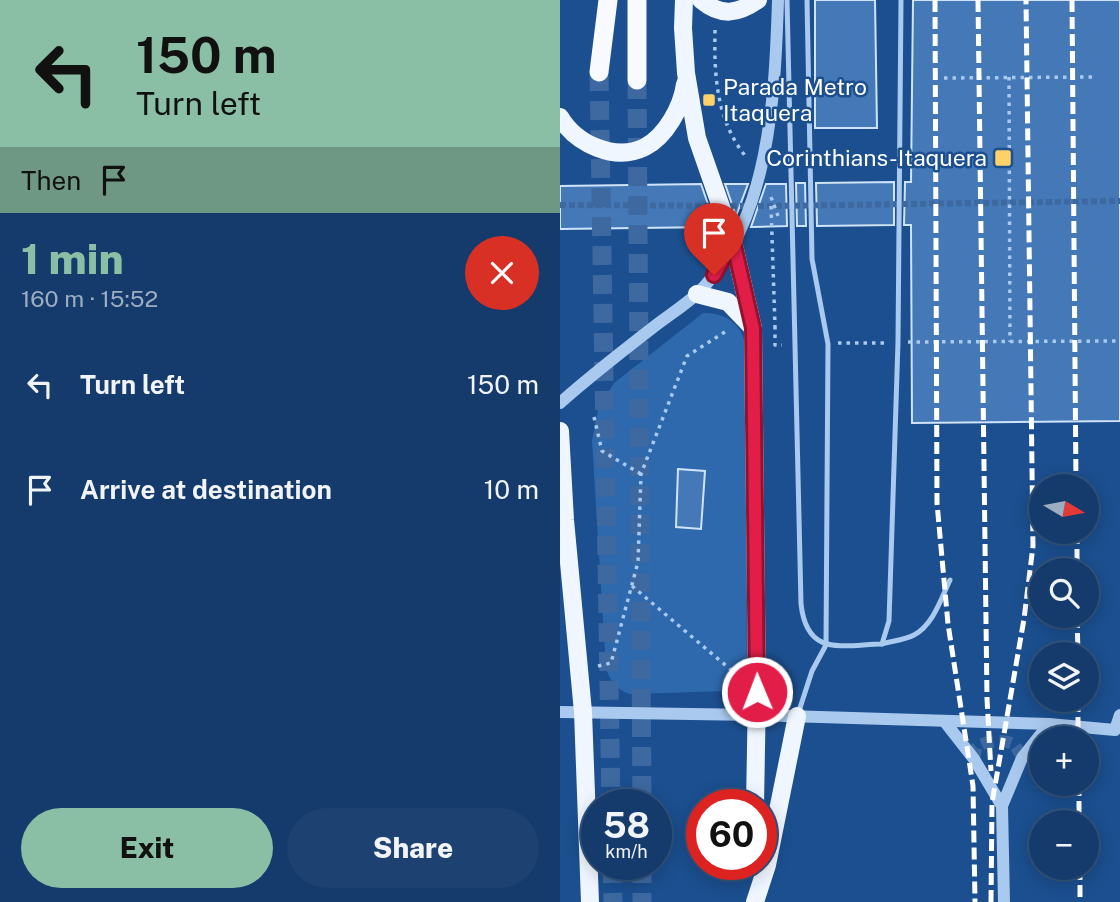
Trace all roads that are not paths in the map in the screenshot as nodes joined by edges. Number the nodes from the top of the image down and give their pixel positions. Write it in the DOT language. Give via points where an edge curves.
graph roads {
  1 [pos="608,0"];
  2 [pos="637,0"];
  3 [pos="684,0"];
  4 [pos="701,0"];
  5 [pos="758,0"];
  6 [pos="778,0"];
  7 [pos="787,0"];
  8 [pos="807,0"];
  9 [pos="901,0"];
  10 [pos="599,72"];
  11 [pos="686,73"];
  12 [pos="637,80"];
  13 [pos="560,117"];
  14 [pos="733,241"];
  15 [pos="697,294"];
  16 [pos="753,328"];
  17 [pos="560,404"];
  18 [pos="560,431"];
  19 [pos="562,529"];
  20 [pos="950,580"];
  21 [pos="882,644"];
  22 [pos="826,645"];
  23 [pos="560,712"];
  24 [pos="583,712"];
  25 [pos="756,715"];
  26 [pos="1120,715"];
  27 [pos="797,716"];
  28 [pos="945,722"];
  29 [pos="1049,724"];
  30 [pos="1117,730"];
  31 [pos="755,789"];
  32 [pos="1002,806"];
  33 [pos="754,880"];
  34 [pos="590,902"];
  35 [pos="754,902"];
  36 [pos="1004,902"];
  1 -- 10 [label="highway"];
  2 -- 12 [label="highway"];
  3 -- 11 [label="main road"];
  4 -- 5 [label="main road" via="718,11 733,13"];
  6 -- 14 [label="street" via="775,78 760,175"];
  7 -- 22 [label="lane" via="802,611 809,634"];
  8 -- 22 [label="lane" via="812,259 828,344"];
  9 -- 21 [label="lane" via="891,600"];
  11 -- 13 [label="main road" via="676,111 645,147 628,152 593,146 579,139"];
  11 -- 14 [label="main road" via="698,138"];
  14 -- 15 [label="street"];
  14 -- 16 [label="main road"];
  15 -- 16 [label="main road" via="728,302"];
  15 -- 17 [label="street"];
  16 -- 25 [label="main road"];
  18 -- 19 [label="main road"];
  19 -- 24 [label="main road"];
  20 -- 21 [label="lane" via="925,627 913,636"];
  21 -- 22 [label="lane"];
  22 -- 27 [label="lane"];
  23 -- 24 [label="street"];
  24 -- 25 [label="street"];
  24 -- 34 [label="main road"];
  25 -- 27 [label="street"];
  25 -- 31 [label="main road"];
  26 -- 30 [label="street"];
  27 -- 28 [label="street"];
  27 -- 35 [label="main road"];
  28 -- 29 [label="street"];
  28 -- 32 [label="street" via="974,758"];
  29 -- 30 [label="street"];
  29 -- 32 [label="street" via="1022,758"];
  32 -- 36 [label="street"];
  33 -- 35 [label="main road"];
}
